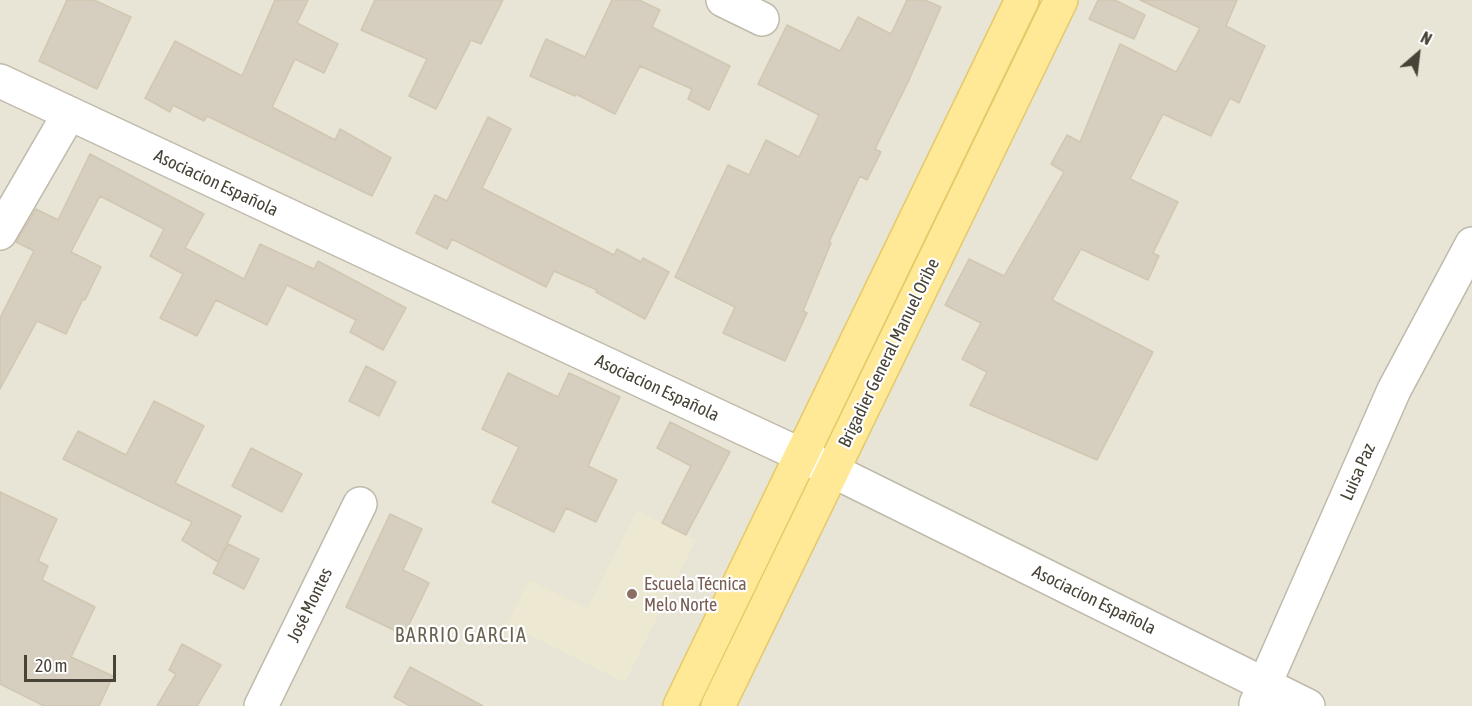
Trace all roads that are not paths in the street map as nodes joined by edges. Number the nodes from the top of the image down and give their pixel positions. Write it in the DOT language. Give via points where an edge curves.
graph roads {
  1 [pos="723,0"];
  2 [pos="1022,0"];
  3 [pos="1061,0"];
  4 [pos="762,19"];
  5 [pos="0,81"];
  6 [pos="69,114"];
  7 [pos="0,233"];
  8 [pos="1472,244"];
  9 [pos="801,455"];
  10 [pos="832,470"];
  11 [pos="360,504"];
  12 [pos="1259,696"];
  13 [pos="688,703"];
  14 [pos="261,706"];
  15 [pos="718,706"];
  16 [pos="1308,706"];
  1 -- 4 [label="street"];
  2 -- 9 [label="main road, Brigadier General Manuel Oribe"];
  3 -- 10 [label="main road, Brigadier General Manuel Oribe"];
  5 -- 6 [label="street, Asociacion Española"];
  6 -- 7 [label="street"];
  6 -- 9 [label="street, Asociacion Española"];
  8 -- 12 [label="street, Luisa Paz" via="1394,390"];
  9 -- 10 [label="street, Asociacion Española"];
  9 -- 13 [label="main road, Brigadier General Manuel Oribe"];
  10 -- 12 [label="street, Asociacion Española"];
  10 -- 15 [label="main road, Brigadier General Manuel Oribe"];
  11 -- 14 [label="street, José Montes"];
  12 -- 16 [label="street, Asociacion Española"];
}
